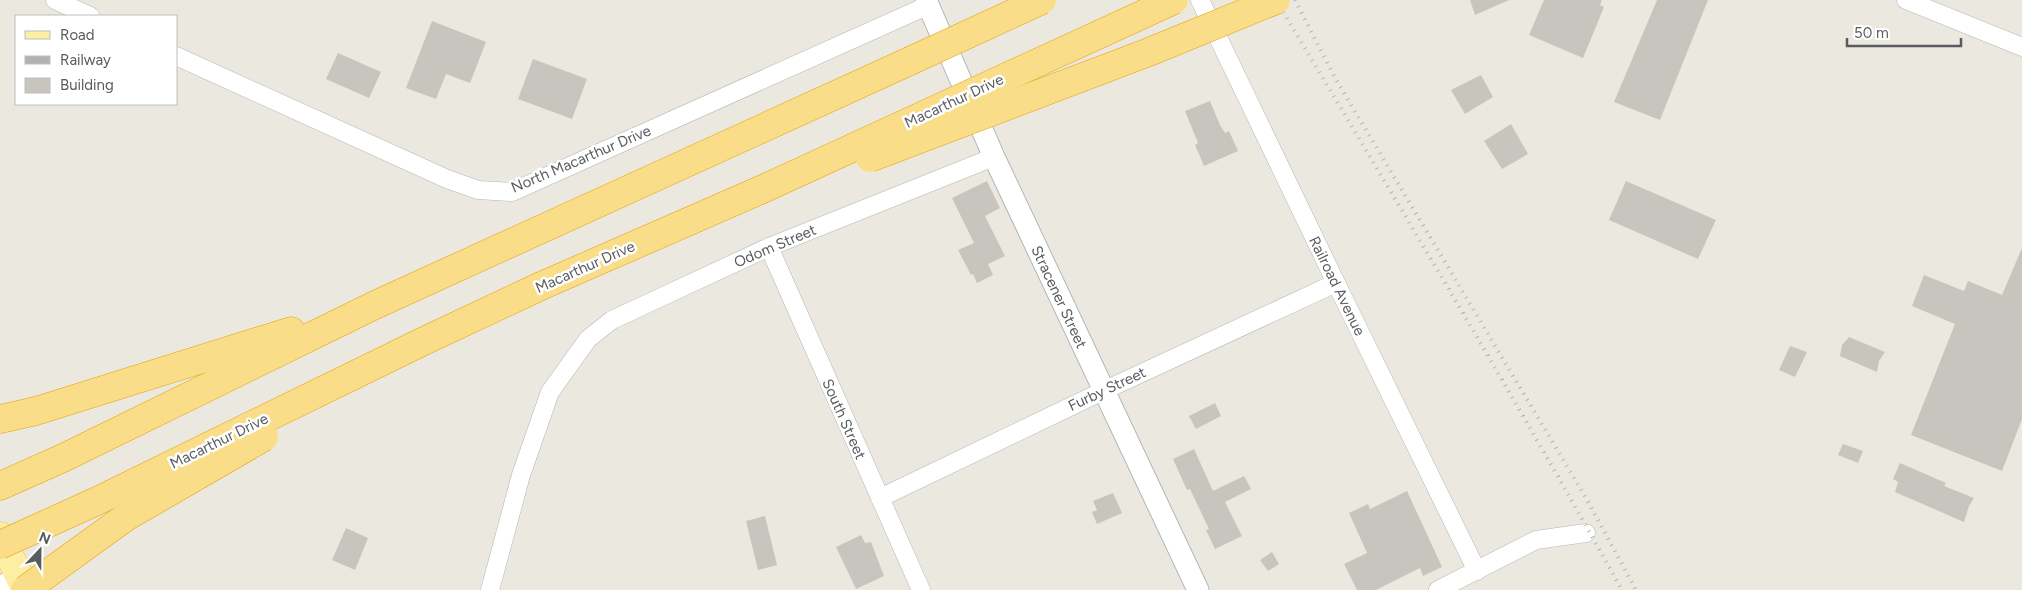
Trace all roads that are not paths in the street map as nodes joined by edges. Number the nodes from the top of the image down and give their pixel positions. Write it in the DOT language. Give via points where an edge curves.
graph roads {
  1 [pos="54,0"];
  2 [pos="1010,0"];
  3 [pos="1042,0"];
  4 [pos="1174,0"];
  5 [pos="1200,0"];
  6 [pos="1276,0"];
  7 [pos="1906,0"];
  8 [pos="928,2"];
  9 [pos="88,15"];
  10 [pos="2022,46"];
  11 [pos="178,57"];
  12 [pos="910,61"];
  13 [pos="994,157"];
  14 [pos="766,188"];
  15 [pos="768,247"];
  16 [pos="1336,283"];
  17 [pos="376,305"];
  18 [pos="426,340"];
  19 [pos="1103,391"];
  20 [pos="0,419"];
  21 [pos="0,486"];
  22 [pos="880,498"];
  23 [pos="1586,533"];
  24 [pos="0,536"];
  25 [pos="0,545"];
  26 [pos="1477,571"];
  27 [pos="18,586"];
  28 [pos="490,590"];
  29 [pos="921,590"];
  30 [pos="1198,590"];
  31 [pos="1438,590"];
  1 -- 9 [label="street"];
  2 -- 12 [label="highway, bridge"];
  3 -- 12 [label="highway, bridge"];
  4 -- 14 [label="highway, Macarthur Drive, bridge"];
  5 -- 16 [label="street, Railroad Avenue"];
  6 -- 14 [label="highway, bridge" via="880,154"];
  7 -- 10 [label="street"];
  8 -- 11 [label="street, North Macarthur Drive" via="512,192 478,190 447,179"];
  8 -- 13 [label="street, Stracener Street"];
  12 -- 17 [label="highway"];
  13 -- 15 [label="street, Odom Street"];
  13 -- 19 [label="street, Stracener Street"];
  14 -- 18 [label="highway, Macarthur Drive, bridge"];
  15 -- 22 [label="street, South Street"];
  15 -- 28 [label="street, Odom Street" via="612,320 571,360 550,392 520,475"];
  16 -- 19 [label="street, Furby Street"];
  16 -- 26 [label="street, Railroad Avenue"];
  17 -- 20 [label="highway" via="36,411"];
  17 -- 21 [label="highway"];
  18 -- 25 [label="highway, Macarthur Drive, bridge"];
  18 -- 27 [label="highway, bridge" via="126,517"];
  19 -- 22 [label="street, Furby Street"];
  19 -- 30 [label="street, Stracener Street"];
  22 -- 29 [label="street, South Street"];
  23 -- 26 [label="street" via="1536,540"];
  24 -- 27 [label="main road"];
  26 -- 31 [label="street"];
}
